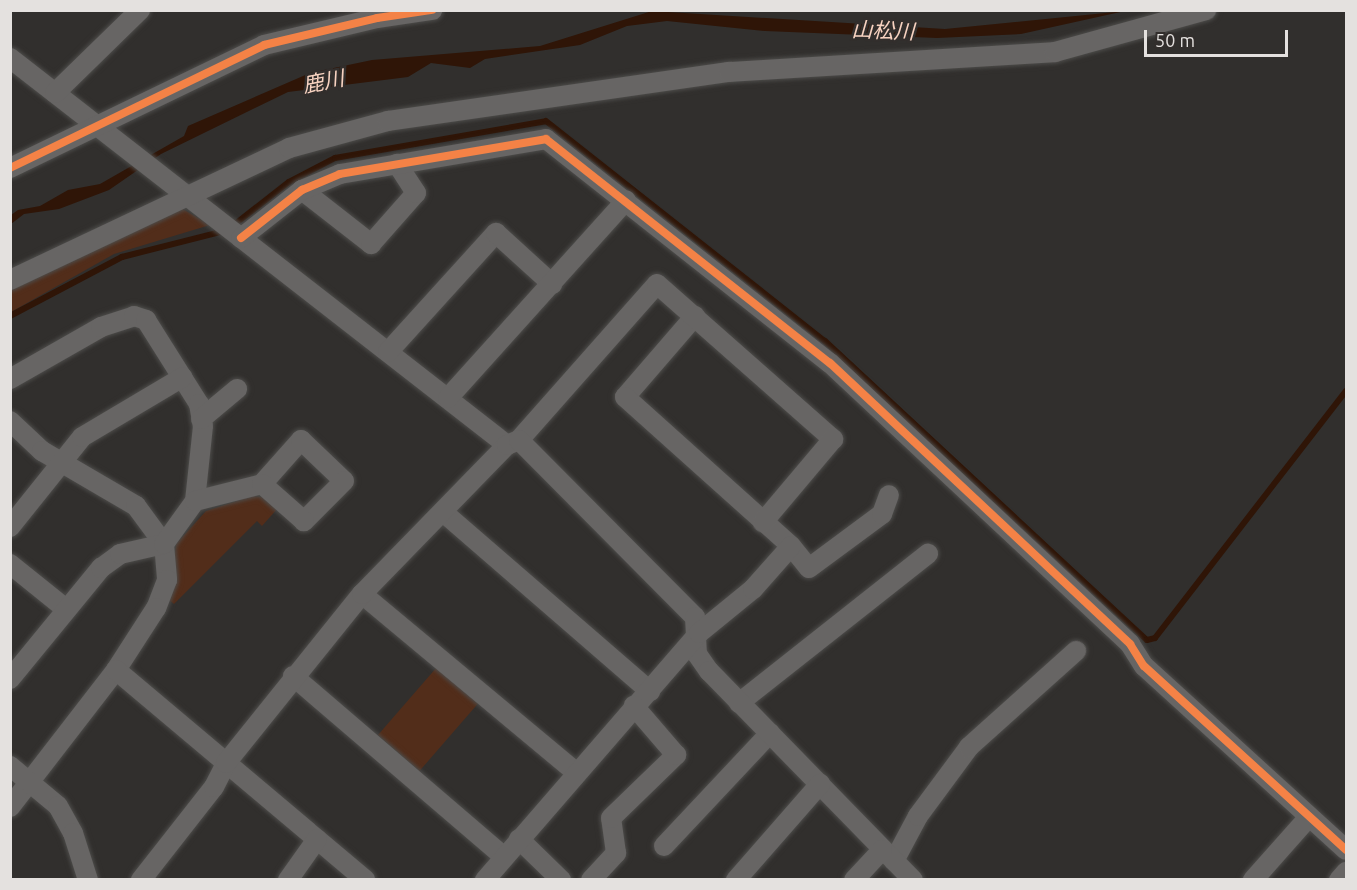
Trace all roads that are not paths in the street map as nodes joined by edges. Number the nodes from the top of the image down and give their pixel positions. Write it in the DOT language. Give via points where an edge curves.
graph roads {
  1 [pos="140,10"];
  2 [pos="432,10"];
  3 [pos="1206,10"];
  4 [pos="10,58"];
  5 [pos="55,93"];
  6 [pos="105,129"];
  7 [pos="397,164"];
  8 [pos="10,168"];
  9 [pos="302,190"];
  10 [pos="180,191"];
  11 [pos="626,200"];
  12 [pos="241,238"];
  13 [pos="10,280"];
  14 [pos="552,284"];
  15 [pos="695,316"];
  16 [pos="388,352"];
  17 [pos="183,377"];
  18 [pos="10,379"];
  19 [pos="237,389"];
  20 [pos="448,398"];
  21 [pos="201,419"];
  22 [pos="10,421"];
  23 [pos="513,443"];
  24 [pos="63,463"];
  25 [pos="262,484"];
  26 [pos="889,495"];
  27 [pos="195,501"];
  28 [pos="443,512"];
  29 [pos="763,522"];
  30 [pos="10,527"];
  31 [pos="164,544"];
  32 [pos="791,546"];
  33 [pos="928,554"];
  34 [pos="10,564"];
  35 [pos="362,594"];
  36 [pos="66,609"];
  37 [pos="699,633"];
  38 [pos="1076,651"];
  39 [pos="116,670"];
  40 [pos="293,676"];
  41 [pos="10,680"];
  42 [pos="651,691"];
  43 [pos="739,703"];
  44 [pos="634,706"];
  45 [pos="770,733"];
  46 [pos="226,763"];
  47 [pos="10,766"];
  48 [pos="577,773"];
  49 [pos="31,784"];
  50 [pos="820,784"];
  51 [pos="10,807"];
  52 [pos="1308,818"];
  53 [pos="317,839"];
  54 [pos="519,839"];
  55 [pos="664,846"];
  56 [pos="1347,850"];
  57 [pos="888,855"];
  58 [pos="504,857"];
  59 [pos="1347,872"];
  60 [pos="88,879"];
  61 [pos="141,879"];
  62 [pos="288,879"];
  63 [pos="365,879"];
  64 [pos="485,879"];
  65 [pos="561,879"];
  66 [pos="591,879"];
  67 [pos="736,879"];
  68 [pos="854,879"];
  69 [pos="913,879"];
  70 [pos="1253,879"];
  71 [pos="1339,879"];
  1 -- 5 [label="street"];
  2 -- 6 [label="street" via="377,18 264,45"];
  3 -- 10 [label="street" via="1055,52 729,72 388,121 289,148"];
  4 -- 5 [label="street"];
  5 -- 6 [label="street" via="84,119"];
  6 -- 8 [label="street"];
  6 -- 10 [label="street"];
  7 -- 9 [label="street" via="340,174"];
  7 -- 9 [label="street" via="416,193 371,244"];
  7 -- 11 [label="street" via="546,139"];
  9 -- 12 [label="street"];
  10 -- 12 [label="street"];
  10 -- 13 [label="street"];
  11 -- 14 [label="street"];
  11 -- 52 [label="street" via="830,363 1130,644 1143,666"];
  12 -- 16 [label="street"];
  14 -- 16 [label="street" via="496,233"];
  14 -- 20 [label="street"];
  15 -- 23 [label="street" via="657,284"];
  15 -- 29 [label="street" via="833,440"];
  15 -- 29 [label="street" via="625,398"];
  16 -- 20 [label="street"];
  17 -- 18 [label="street" via="146,320 134,316 101,327"];
  17 -- 21 [label="street"];
  17 -- 24 [label="street" via="81,437"];
  19 -- 21 [label="street"];
  20 -- 23 [label="street"];
  21 -- 27 [label="street"];
  22 -- 24 [label="street" via="26,438"];
  23 -- 28 [label="street"];
  23 -- 37 [label="street" via="695,617"];
  24 -- 30 [label="street"];
  24 -- 31 [label="street" via="116,490 149,521"];
  25 -- 27 [label="street"];
  26 -- 32 [label="street" via="882,514 809,567"];
  27 -- 31 [label="street"];
  28 -- 35 [label="street"];
  28 -- 42 [label="street"];
  29 -- 32 [label="street"];
  31 -- 36 [label="street" via="120,554"];
  31 -- 39 [label="street" via="167,580"];
  32 -- 37 [label="street" via="753,589"];
  33 -- 43 [label="street"];
  34 -- 36 [label="street"];
  35 -- 40 [label="street"];
  35 -- 48 [label="street"];
  36 -- 41 [label="street"];
  37 -- 42 [label="street"];
  37 -- 43 [label="street" via="697,654"];
  38 -- 57 [label="street" via="969,747"];
  39 -- 46 [label="street"];
  39 -- 49 [label="street"];
  40 -- 46 [label="street"];
  40 -- 58 [label="street"];
  42 -- 44 [label="street"];
  43 -- 45 [label="street"];
  44 -- 48 [label="street"];
  44 -- 66 [label="street" via="676,755 611,818 616,853"];
  45 -- 50 [label="street"];
  45 -- 55 [label="street"];
  46 -- 53 [label="street"];
  46 -- 61 [label="street" via="214,787"];
  47 -- 49 [label="street"];
  48 -- 54 [label="street"];
  49 -- 51 [label="street"];
  49 -- 60 [label="street" via="58,806 73,833"];
  50 -- 57 [label="street"];
  50 -- 67 [label="street"];
  52 -- 56 [label="street"];
  52 -- 70 [label="street"];
  53 -- 62 [label="street"];
  53 -- 63 [label="street"];
  54 -- 58 [label="street"];
  54 -- 65 [label="street"];
  57 -- 68 [label="street"];
  57 -- 69 [label="street"];
  58 -- 64 [label="street"];
  59 -- 71 [label="street"];
}
